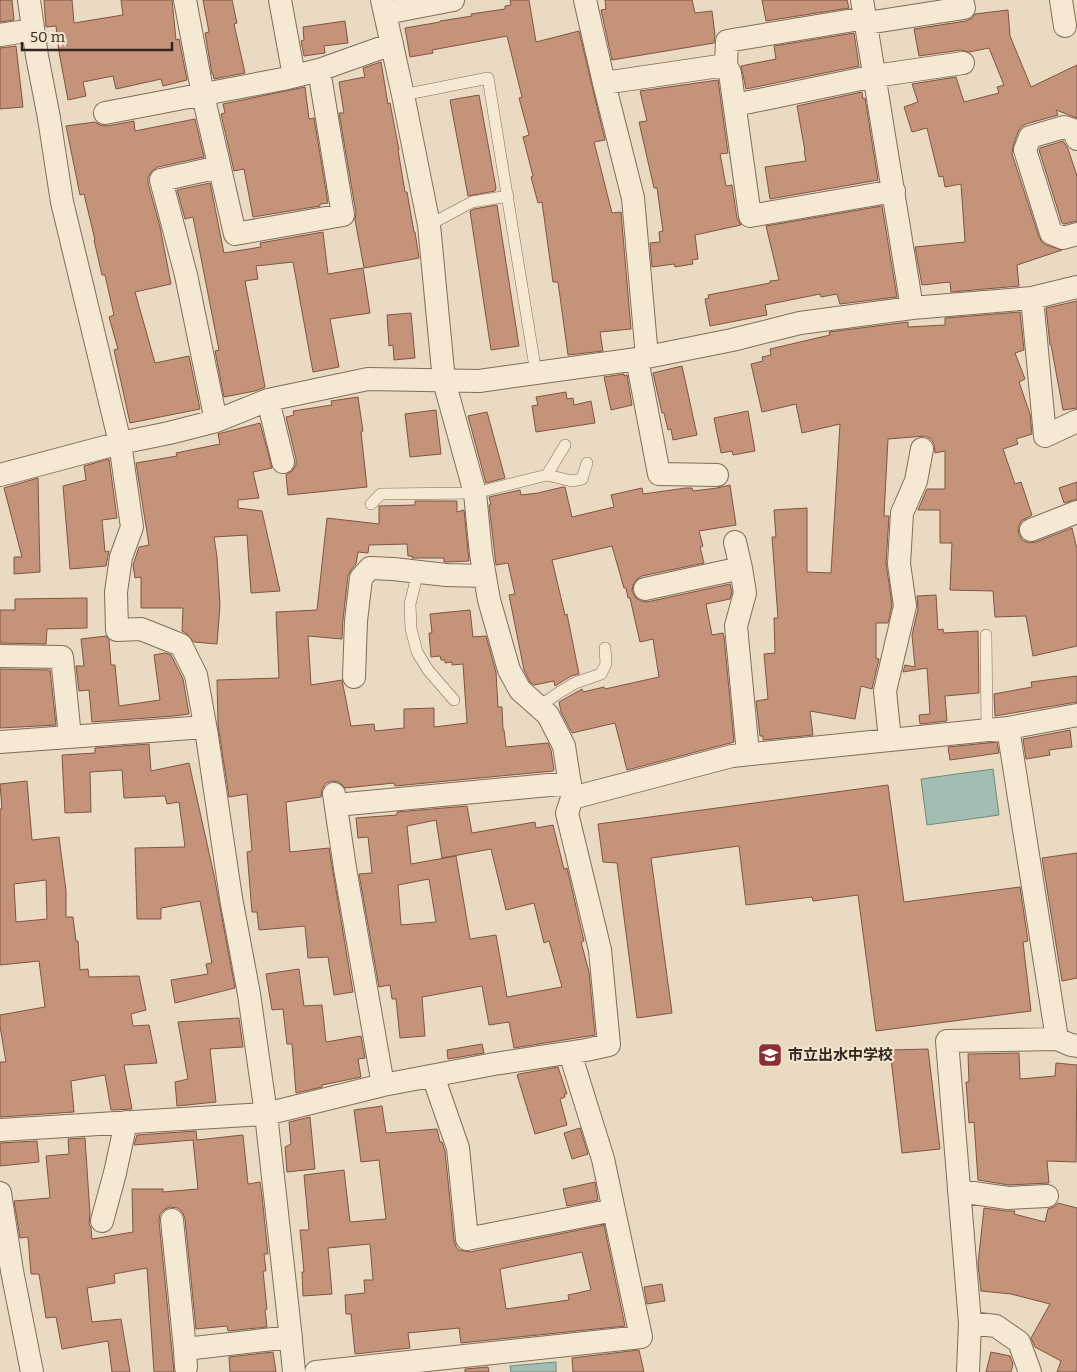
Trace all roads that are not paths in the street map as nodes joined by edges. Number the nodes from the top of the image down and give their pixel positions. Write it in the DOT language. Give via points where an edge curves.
graph roads {
  1 [pos="29,0"];
  2 [pos="185,0"];
  3 [pos="280,0"];
  4 [pos="453,0"];
  5 [pos="585,0"];
  6 [pos="962,0"];
  7 [pos="1061,0"];
  8 [pos="384,7"];
  9 [pos="865,14"];
  10 [pos="1065,26"];
  11 [pos="33,30"];
  12 [pos="0,35"];
  13 [pos="392,44"];
  14 [pos="963,63"];
  15 [pos="726,65"];
  16 [pos="319,70"];
  17 [pos="294,76"];
  18 [pos="875,76"];
  19 [pos="604,83"];
  20 [pos="203,95"];
  21 [pos="403,96"];
  22 [pos="735,105"];
  23 [pos="105,113"];
  24 [pos="1077,139"];
  25 [pos="219,167"];
  26 [pos="894,191"];
  27 [pos="508,196"];
  28 [pos="429,226"];
  29 [pos="1077,234"];
  30 [pos="1077,287"];
  31 [pos="1032,298"];
  32 [pos="912,308"];
  33 [pos="642,358"];
  34 [pos="536,373"];
  35 [pos="444,381"];
  36 [pos="268,400"];
  37 [pos="216,421"];
  38 [pos="1077,422"];
  39 [pos="120,443"];
  40 [pos="564,445"];
  41 [pos="922,449"];
  42 [pos="283,462"];
  43 [pos="587,464"];
  44 [pos="0,475"];
  45 [pos="717,475"];
  46 [pos="547,476"];
  47 [pos="475,493"];
  48 [pos="370,504"];
  49 [pos="1077,512"];
  50 [pos="1031,530"];
  51 [pos="735,542"];
  52 [pos="741,568"];
  53 [pos="418,572"];
  54 [pos="485,576"];
  55 [pos="645,590"];
  56 [pos="986,635"];
  57 [pos="605,648"];
  58 [pos="0,656"];
  59 [pos="354,677"];
  60 [pos="454,700"];
  61 [pos="538,707"];
  62 [pos="1077,715"];
  63 [pos="205,727"];
  64 [pos="998,729"];
  65 [pos="70,737"];
  66 [pos="890,740"];
  67 [pos="0,742"];
  68 [pos="748,754"];
  69 [pos="571,791"];
  70 [pos="1067,1042"];
  71 [pos="570,1053"];
  72 [pos="433,1076"];
  73 [pos="383,1085"];
  74 [pos="266,1114"];
  75 [pos="126,1122"];
  76 [pos="0,1130"];
  77 [pos="959,1191"];
  78 [pos="0,1193"];
  79 [pos="1047,1196"];
  80 [pos="614,1210"];
  81 [pos="172,1220"];
  82 [pos="102,1221"];
  83 [pos="970,1323"];
  84 [pos="291,1337"];
  85 [pos="32,1372"];
  86 [pos="294,1372"];
  87 [pos="316,1372"];
  88 [pos="968,1372"];
  89 [pos="1030,1372"];
  1 -- 11 [label="street"];
  2 -- 20 [label="street"];
  3 -- 17 [label="street"];
  4 -- 8 [label="street"];
  5 -- 19 [label="street"];
  6 -- 9 [label="street" via="964,8"];
  7 -- 10 [label="street"];
  8 -- 13 [label="street"];
  9 -- 15 [label="street" via="727,40"];
  9 -- 18 [label="street"];
  11 -- 12 [label="street"];
  11 -- 39 [label="street" via="62,202"];
  13 -- 16 [label="street"];
  13 -- 21 [label="street"];
  14 -- 18 [label="street"];
  15 -- 19 [label="street"];
  15 -- 22 [label="street"];
  16 -- 17 [label="street"];
  16 -- 25 [label="street" via="342,215 235,234"];
  17 -- 20 [label="street"];
  18 -- 22 [label="street"];
  18 -- 26 [label="street"];
  19 -- 33 [label="street" via="633,198"];
  20 -- 23 [label="street"];
  20 -- 25 [label="street"];
  21 -- 27 [label="lane" via="488,78"];
  21 -- 28 [label="street"];
  22 -- 26 [label="street" via="750,216"];
  24 -- 29 [label="street" via="1073,130 1064,127 1030,137 1025,150 1051,233 1063,238"];
  25 -- 37 [label="street" via="161,180 186,275"];
  26 -- 32 [label="street"];
  27 -- 28 [label="lane" via="472,202"];
  27 -- 34 [label="lane"];
  28 -- 35 [label="street"];
  30 -- 31 [label="street"];
  31 -- 32 [label="street"];
  31 -- 38 [label="street" via="1045,436"];
  32 -- 33 [label="street" via="800,323"];
  33 -- 34 [label="street"];
  33 -- 45 [label="street" via="659,474"];
  34 -- 35 [label="street" via="479,382"];
  35 -- 36 [label="street" via="368,379"];
  35 -- 47 [label="street"];
  36 -- 37 [label="street"];
  36 -- 42 [label="street"];
  37 -- 39 [label="street"];
  39 -- 44 [label="street"];
  39 -- 63 [label="street" via="132,527 121,557 116,592 117,630 141,629 181,645 196,675"];
  40 -- 46 [label="lane"];
  41 -- 66 [label="street" via="916,481 902,513 899,564 904,606 886,691"];
  43 -- 46 [label="lane" via="582,479 572,481"];
  46 -- 47 [label="lane"];
  47 -- 48 [label="lane" via="381,494"];
  47 -- 54 [label="street"];
  49 -- 50 [label="street"];
  51 -- 52 [label="street"];
  52 -- 55 [label="street"];
  52 -- 68 [label="street" via="745,593 736,626"];
  53 -- 54 [label="street"];
  53 -- 59 [label="street" via="370,568 361,578"];
  53 -- 60 [label="lane" via="410,604 411,629 417,652"];
  54 -- 61 [label="street" via="509,670 520,690"];
  56 -- 64 [label="lane"];
  57 -- 61 [label="lane" via="606,664 601,674 575,683"];
  58 -- 65 [label="street" via="62,657"];
  61 -- 69 [label="street" via="548,715 564,746"];
  62 -- 64 [label="street"];
  63 -- 65 [label="street"];
  63 -- 74 [label="street"];
  64 -- 66 [label="street"];
  64 -- 70 [label="street"];
  65 -- 67 [label="street"];
  66 -- 68 [label="street"];
  68 -- 69 [label="street"];
  69 -- 71 [label="street" via="567,813 600,950 609,1045"];
  69 -- 73 [label="street" via="335,799"];
  70 -- 77 [label="street" via="947,1041"];
  71 -- 72 [label="street"];
  71 -- 80 [label="street" via="603,1159"];
  72 -- 73 [label="street"];
  72 -- 80 [label="street" via="458,1148 467,1239"];
  73 -- 74 [label="street"];
  74 -- 75 [label="street"];
  74 -- 84 [label="street"];
  75 -- 76 [label="street"];
  75 -- 82 [label="street"];
  77 -- 79 [label="street" via="1008,1198"];
  77 -- 83 [label="street"];
  78 -- 85 [label="street"];
  80 -- 87 [label="street" via="641,1337"];
  81 -- 84 [label="street" via="185,1358"];
  83 -- 88 [label="street"];
  83 -- 89 [label="street" via="996,1326 1019,1342"];
  84 -- 86 [label="street"];
}
